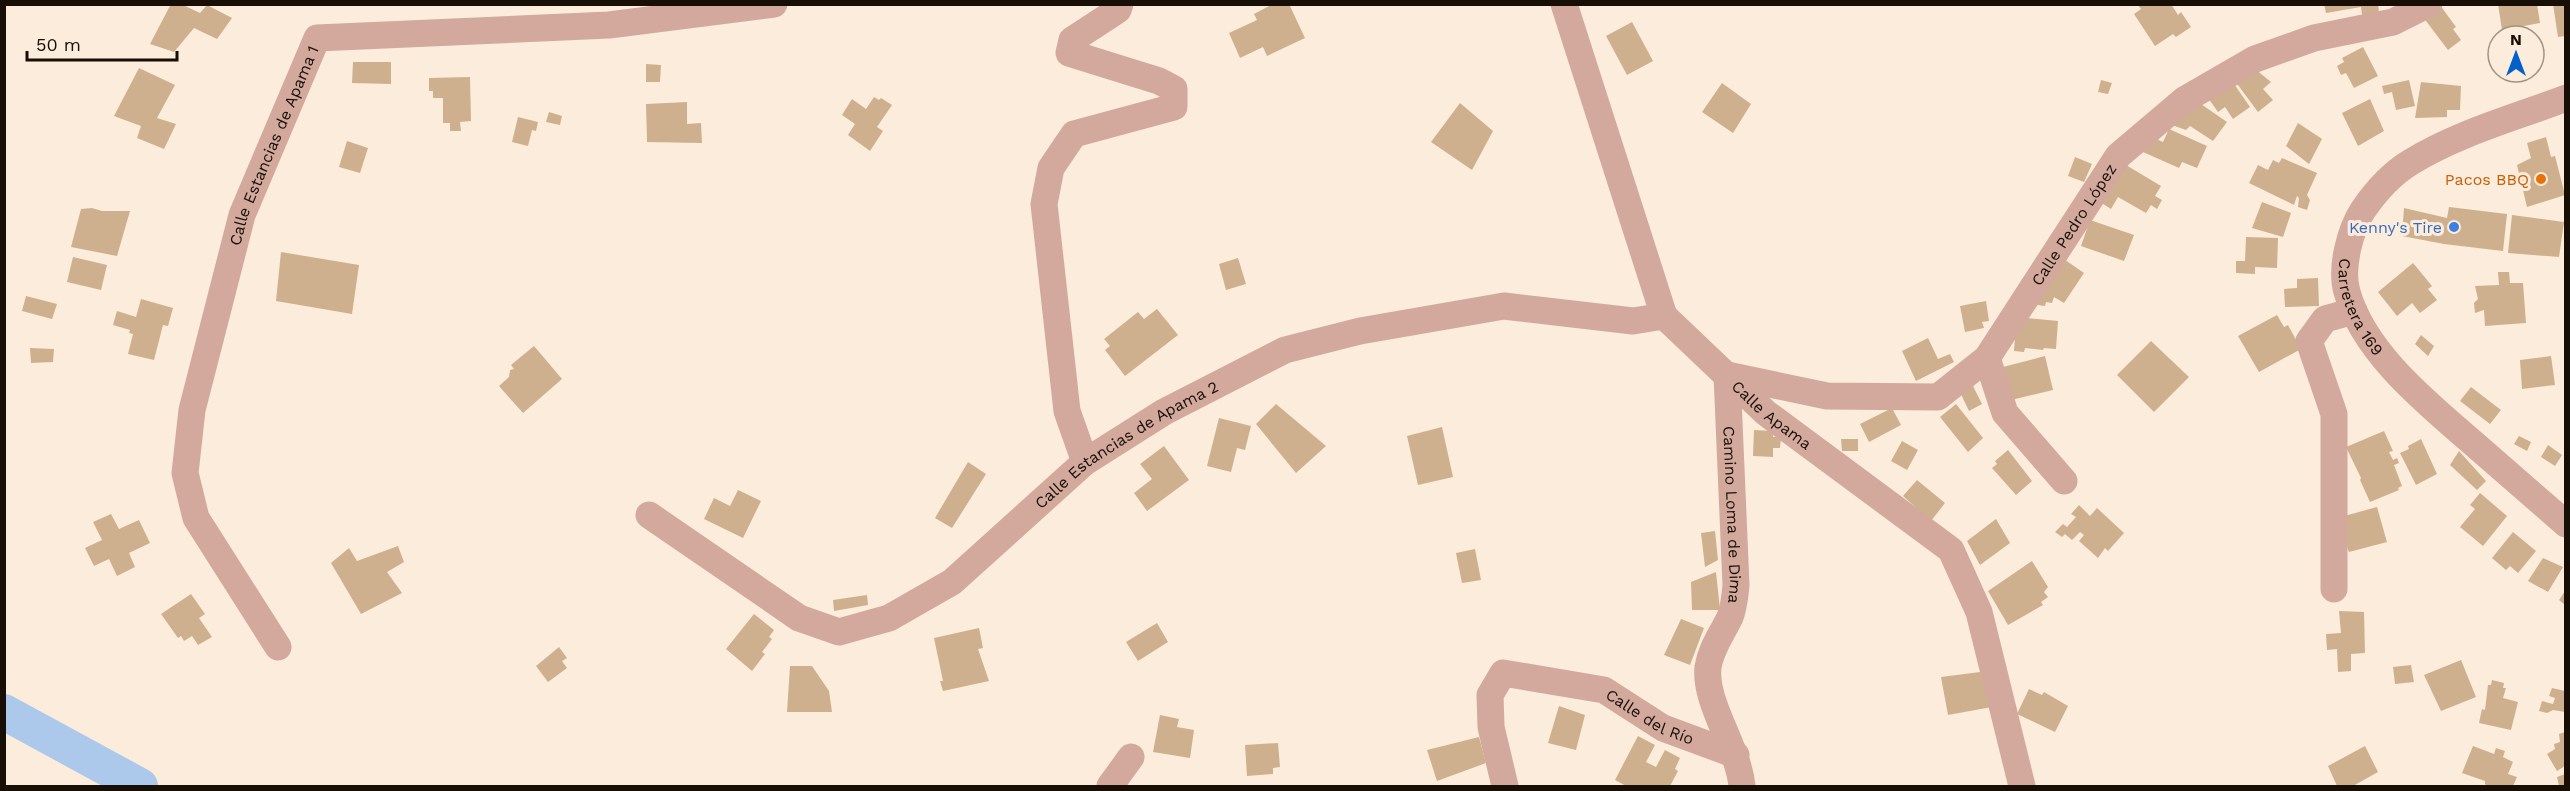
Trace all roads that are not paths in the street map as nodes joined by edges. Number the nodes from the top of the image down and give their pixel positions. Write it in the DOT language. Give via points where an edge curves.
graph roads {
  1 [pos="1120,4"];
  2 [pos="1564,4"];
  3 [pos="2429,4"];
  4 [pos="760,5"];
  5 [pos="2565,98"];
  6 [pos="2354,311"];
  7 [pos="1664,316"];
  8 [pos="1987,358"];
  9 [pos="1727,375"];
  10 [pos="1085,462"];
  11 [pos="2064,481"];
  12 [pos="649,515"];
  13 [pos="2565,524"];
  14 [pos="2334,589"];
  15 [pos="278,647"];
  16 [pos="1736,756"];
  17 [pos="1131,758"];
  18 [pos="1110,786"];
  19 [pos="1505,786"];
  20 [pos="1742,786"];
  21 [pos="2022,786"];
  1 -- 10 [label="street" via="1119,10 1072,40 1069,53 1159,81 1174,89 1174,107 1074,134 1051,168 1044,204 1067,411"];
  2 -- 7 [label="street, Calle Apama"];
  3 -- 8 [label="street, Calle Pedro López" via="2393,22 2314,38 2255,59 2184,100 2118,156"];
  4 -- 15 [label="street, Calle Estancias de Apama 1" via="609,25 317,38 242,215 192,410 185,473 196,518"];
  5 -- 6 [label="street, Carretera 169" via="2441,146 2409,163 2379,188 2355,222 2346,253 2346,290"];
  6 -- 13 [label="street, Carretera 169" via="2388,363"];
  6 -- 14 [label="street" via="2325,319 2309,340 2334,414"];
  7 -- 9 [label="street, Calle Apama"];
  7 -- 10 [label="street, Calle Estancias de Apama 2" via="1633,321 1504,306 1360,330 1285,350 1164,412"];
  8 -- 9 [label="street, Calle Pedro López" via="1938,397 1827,396"];
  8 -- 11 [label="street" via="2005,413"];
  9 -- 16 [label="street, Camino Loma de Dima" via="1736,585 1731,615 1708,669 1712,699"];
  9 -- 21 [label="street, Calle Apama" via="1766,413 1951,550 1978,612"];
  10 -- 12 [label="street, Calle Estancias de Apama 2" via="952,582 890,618 839,632 799,618"];
  16 -- 19 [label="street, Calle del Río" via="1663,728 1604,690 1503,673 1490,694 1491,727"];
  16 -- 20 [label="street, Camino Loma de Dima"];
  17 -- 18 [label="street"];
}
